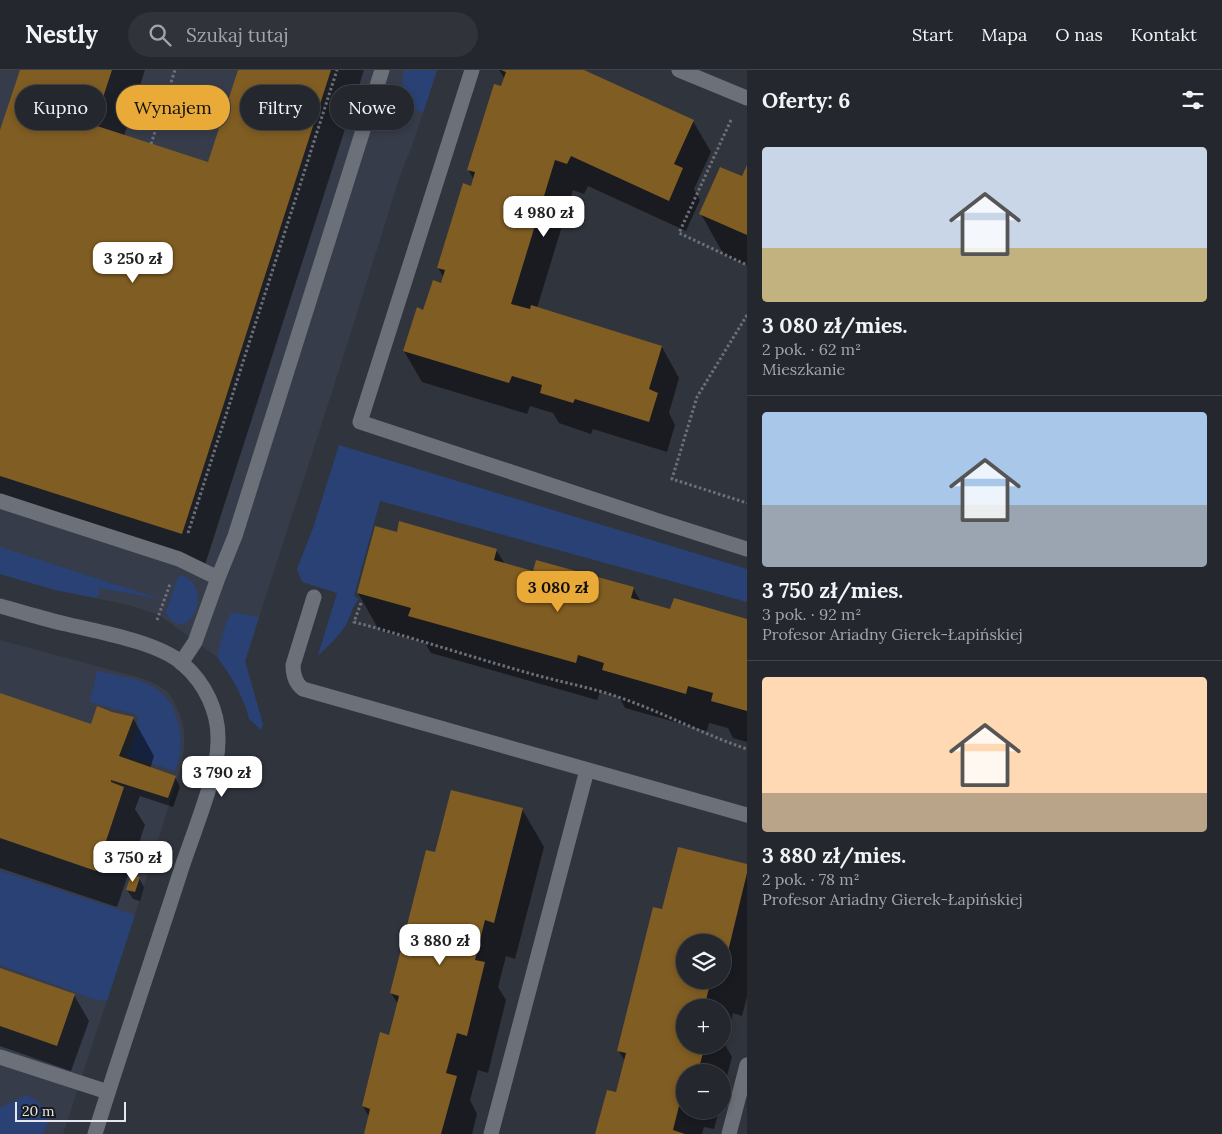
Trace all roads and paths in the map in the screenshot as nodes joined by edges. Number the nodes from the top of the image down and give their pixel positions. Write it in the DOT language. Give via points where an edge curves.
graph roads {
  1 [pos="175,70"];
  2 [pos="337,70"];
  3 [pos="382,70"];
  4 [pos="472,70"];
  5 [pos="679,70"];
  6 [pos="745,97"];
  7 [pos="151,144"];
  8 [pos="747,265"];
  9 [pos="747,315"];
  10 [pos="0,501"];
  11 [pos="747,504"];
  12 [pos="747,549"];
  13 [pos="179,559"];
  14 [pos="218,578"];
  15 [pos="314,597"];
  16 [pos="361,603"];
  17 [pos="0,606"];
  18 [pos="157,621"];
  19 [pos="181,663"];
  20 [pos="747,750"];
  21 [pos="587,770"];
  22 [pos="747,815"];
  23 [pos="0,1057"];
  24 [pos="747,1065"];
  25 [pos="108,1092"];
  26 [pos="95,1134"];
  27 [pos="491,1134"];
  28 [pos="729,1134"];
  1 -- 7 [label="path"];
  2 -- 13 [label="path"];
  3 -- 14 [label="street" via="235,536"];
  4 -- 12 [label="street" via="360,422"];
  5 -- 6 [label="street"];
  6 -- 8 [label="path" via="679,233"];
  9 -- 11 [label="path" via="697,397 672,479"];
  10 -- 13 [label="street"];
  13 -- 14 [label="street"];
  13 -- 18 [label="path"];
  14 -- 19 [label="street" via="195,642"];
  15 -- 21 [label="street" via="293,665 296,681 303,690"];
  16 -- 20 [label="path" via="354,622 526,673 607,693"];
  17 -- 19 [label="street" via="153,648"];
  19 -- 25 [label="street" via="199,682 212,706 218,740 216,762"];
  21 -- 22 [label="street"];
  21 -- 27 [label="street"];
  23 -- 25 [label="street"];
  24 -- 28 [label="street"];
  25 -- 26 [label="street"];
}
